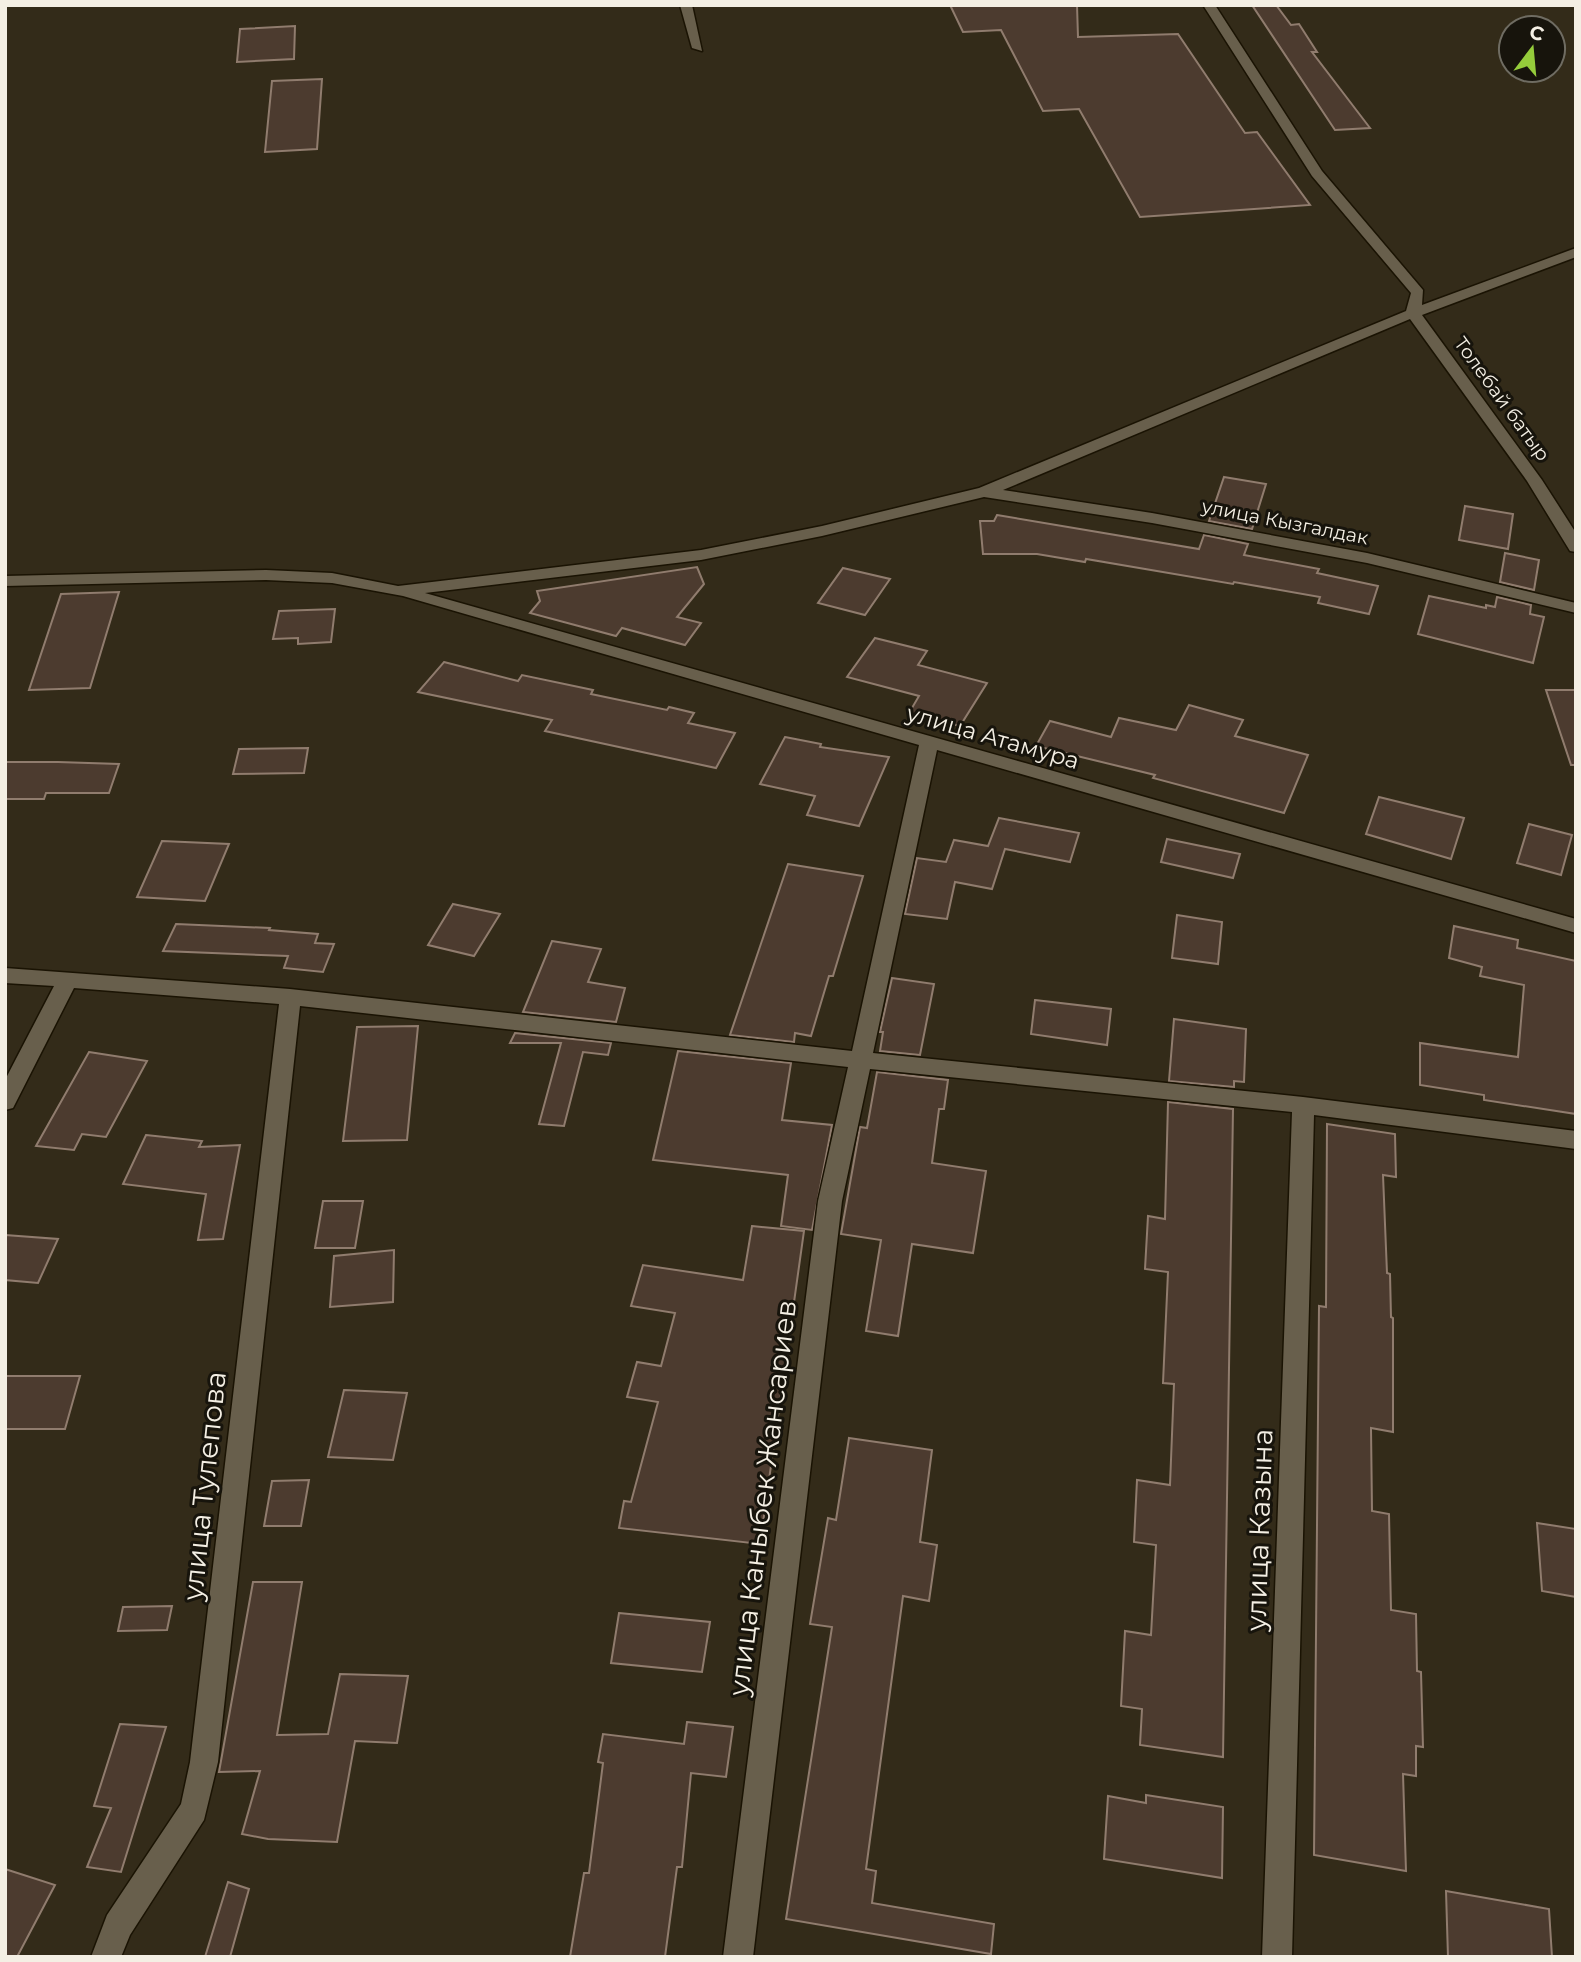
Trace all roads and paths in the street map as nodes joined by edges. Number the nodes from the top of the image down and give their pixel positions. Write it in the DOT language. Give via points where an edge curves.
graph roads {
  1 [pos="686,5"];
  2 [pos="1209,5"];
  3 [pos="698,48"];
  4 [pos="1576,252"];
  5 [pos="1413,313"];
  6 [pos="984,492"];
  7 [pos="1576,547"];
  8 [pos="5,581"];
  9 [pos="398,591"];
  10 [pos="1576,608"];
  11 [pos="929,744"];
  12 [pos="1576,926"];
  13 [pos="5,975"];
  14 [pos="68,979"];
  15 [pos="290,997"];
  16 [pos="861,1055"];
  17 [pos="5,1102"];
  18 [pos="1303,1105"];
  19 [pos="1576,1140"];
  20 [pos="106,1957"];
  21 [pos="738,1957"];
  22 [pos="1277,1957"];
  1 -- 3 [label="street"];
  2 -- 5 [label="street" via="1317,173 1418,293"];
  4 -- 5 [label="street"];
  5 -- 6 [label="street"];
  5 -- 7 [label="street, Толебай батыр" via="1534,480"];
  6 -- 9 [label="street" via="701,555"];
  6 -- 10 [label="street, улица Кызгалдак" via="1367,558"];
  8 -- 9 [label="street" via="266,575 332,578"];
  9 -- 11 [label="street, улица Атамура"];
  11 -- 12 [label="street, улица Атамура"];
  11 -- 16 [label="street, улица Каныбек Жансариев"];
  13 -- 14 [label="street"];
  14 -- 15 [label="street"];
  14 -- 17 [label="street"];
  15 -- 16 [label="street"];
  15 -- 20 [label="street, улица Тулепова" via="204,1762 194,1810 118,1926"];
  16 -- 18 [label="street"];
  16 -- 21 [label="street, улица Каныбек Жансариев" via="830,1202"];
  18 -- 19 [label="street"];
  18 -- 22 [label="street, улица Казына"];
}
